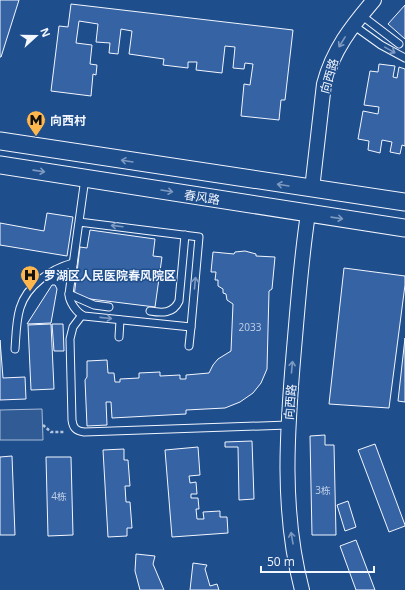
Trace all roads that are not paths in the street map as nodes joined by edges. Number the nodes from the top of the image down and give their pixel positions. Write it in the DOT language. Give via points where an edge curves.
graph roads {
  1 [pos="374,0"];
  2 [pos="357,20"];
  3 [pos="399,44"];
  4 [pos="405,58"];
  5 [pos="0,141"];
  6 [pos="0,165"];
  7 [pos="85,178"];
  8 [pos="312,189"];
  9 [pos="405,202"];
  10 [pos="308,214"];
  11 [pos="79,222"];
  12 [pos="405,228"];
  13 [pos="185,235"];
  14 [pos="73,263"];
  15 [pos="69,294"];
  16 [pos="109,307"];
  17 [pos="150,311"];
  18 [pos="82,315"];
  19 [pos="120,320"];
  20 [pos="191,327"];
  21 [pos="118,337"];
  22 [pos="189,346"];
  23 [pos="15,349"];
  24 [pos="288,425"];
  25 [pos="302,590"];
  1 -- 2 [label="street, 向西路"];
  2 -- 3 [label="lane"];
  2 -- 4 [label="lane, one-way" via="381,45"];
  2 -- 8 [label="street, 向西路, one-way" via="333,57 324,84"];
  8 -- 5 [label="street, 春风路, one-way"];
  6 -- 7 [label="street, 春风路, one-way"];
  7 -- 10 [label="street, 春风路, one-way"];
  7 -- 11 [label="lane"];
  8 -- 9 [label="street, 春风路"];
  10 -- 12 [label="street, 春风路, one-way"];
  24 -- 10 [label="street, 向西路, one-way" via="302,251"];
  13 -- 11 [label="lane, one-way"];
  11 -- 14 [label="lane"];
  13 -- 17 [label="lane" via="177,306 166,312"];
  20 -- 13 [label="lane, one-way" via="199,236"];
  14 -- 15 [label="lane"];
  14 -- 23 [label="lane" via="43,277 22,302"];
  15 -- 16 [label="lane" via="94,305"];
  15 -- 18 [label="lane" via="70,300"];
  18 -- 19 [label="lane, one-way"];
  18 -- 24 [label="lane" via="73,327 70,339 72,420 75,429 81,432"];
  19 -- 20 [label="lane"];
  19 -- 21 [label="lane"];
  20 -- 22 [label="lane"];
  25 -- 24 [label="street, 向西路, one-way" via="290,522 287,477"];
}
